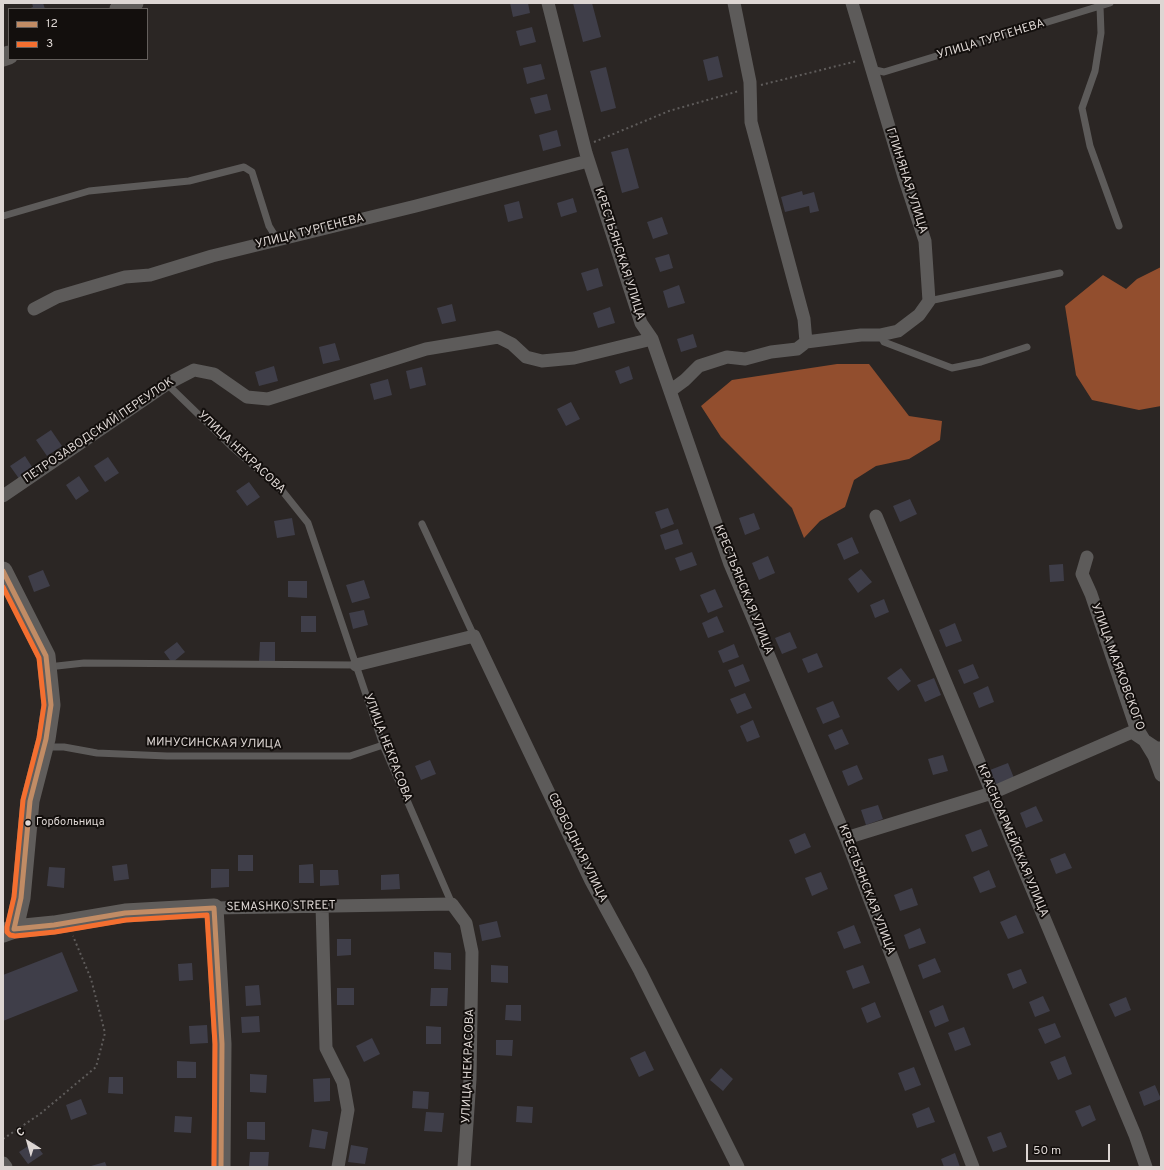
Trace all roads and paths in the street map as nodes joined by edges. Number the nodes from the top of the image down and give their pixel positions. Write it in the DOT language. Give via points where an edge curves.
graph roads {
  1 [pos="134,3"];
  2 [pos="548,3"];
  3 [pos="734,3"];
  4 [pos="852,3"];
  5 [pos="1110,3"];
  6 [pos="1100,6"];
  7 [pos="122,8"];
  8 [pos="870,64"];
  9 [pos="750,87"];
  10 [pos="584,146"];
  11 [pos="588,161"];
  12 [pos="3,216"];
  13 [pos="1119,226"];
  14 [pos="277,239"];
  15 [pos="1060,274"];
  16 [pos="929,301"];
  17 [pos="34,309"];
  18 [pos="880,335"];
  19 [pos="652,339"];
  20 [pos="806,342"];
  21 [pos="1027,347"];
  22 [pos="167,384"];
  23 [pos="670,391"];
  24 [pos="3,496"];
  25 [pos="876,516"];
  26 [pos="422,524"];
  27 [pos="1087,557"];
  28 [pos="3,571"];
  29 [pos="474,636"];
  30 [pos="356,665"];
  31 [pos="48,667"];
  32 [pos="1144,740"];
  33 [pos="383,745"];
  34 [pos="44,747"];
  35 [pos="1161,748"];
  36 [pos="1161,776"];
  37 [pos="992,793"];
  38 [pos="846,838"];
  39 [pos="452,904"];
  40 [pos="322,906"];
  41 [pos="214,908"];
  42 [pos="68,923"];
  43 [pos="9,931"];
  44 [pos="3,1138"];
  45 [pos="3,1163"];
  46 [pos="6,1167"];
  47 [pos="221,1167"];
  48 [pos="338,1167"];
  49 [pos="464,1167"];
  50 [pos="738,1167"];
  51 [pos="973,1167"];
  52 [pos="1146,1167"];
  1 -- 7 [label="street"];
  2 -- 10 [label="street, КРЕСТЬЯНСКАЯ УЛИЦА"];
  3 -- 9 [label="street"];
  4 -- 8 [label="street, ГЛИНЯНАЯ УЛИЦА"];
  5 -- 6 [label="lane, УЛИЦА ТУРГЕНЕВА"];
  6 -- 8 [label="lane, УЛИЦА ТУРГЕНЕВА" via="884,72"];
  6 -- 13 [label="lane" via="1102,33 1095,71 1082,108 1090,146"];
  8 -- 9 [label="path"];
  8 -- 16 [label="street, ГЛИНЯНАЯ УЛИЦА" via="926,241"];
  9 -- 10 [label="path" via="669,111"];
  9 -- 20 [label="street" via="751,122 804,319"];
  10 -- 11 [label="street, КРЕСТЬЯНСКАЯ УЛИЦА"];
  11 -- 14 [label="street, УЛИЦА ТУРГЕНЕВА"];
  11 -- 19 [label="street, КРЕСТЬЯНСКАЯ УЛИЦА" via="641,323"];
  12 -- 14 [label="lane" via="89,190 189,181 244,167 252,172 269,226"];
  14 -- 17 [label="street, УЛИЦА ТУРГЕНЕВА" via="150,274 125,277 57,297"];
  15 -- 16 [label="lane"];
  16 -- 18 [label="street" via="919,316 898,331"];
  18 -- 20 [label="street"];
  18 -- 21 [label="lane" via="884,342 952,368 981,362"];
  19 -- 22 [label="street, ПЕТРОЗАВОДСКИЙ ПЕРЕУЛОК" via="574,358 542,360 526,356 512,344 498,337 426,349 268,399 247,397 214,374 194,370"];
  19 -- 23 [label="street, КРЕСТЬЯНСКАЯ УЛИЦА"];
  20 -- 23 [label="street" via="796,349 745,359 727,357 699,366"];
  22 -- 24 [label="street, ПЕТРОЗАВОДСКИЙ ПЕРЕУЛОК"];
  22 -- 30 [label="lane, УЛИЦА НЕКРАСОВА" via="280,488 308,523"];
  23 -- 38 [label="street, КРЕСТЬЯНСКАЯ УЛИЦА" via="730,564"];
  25 -- 37 [label="street, КРАСНОАРМЕЙСКАЯ УЛИЦА"];
  26 -- 29 [label="lane"];
  27 -- 32 [label="street, УЛИЦА МАЯКОВСКОГО" via="1082,574 1135,725"];
  28 -- 31 [label="street" via="46,656"];
  29 -- 30 [label="street"];
  29 -- 50 [label="street, СВОБОДНАЯ УЛИЦА" via="592,881"];
  30 -- 31 [label="lane" via="84,663"];
  30 -- 33 [label="lane, УЛИЦА НЕКРАСОВА"];
  31 -- 34 [label="street" via="51,705"];
  32 -- 35 [label="street" via="1156,748"];
  32 -- 36 [label="street, УЛИЦА МАЯКОВСКОГО" via="1154,756"];
  32 -- 37 [label="street" via="1132,732"];
  33 -- 34 [label="lane, МИНУСИНСКАЯ УЛИЦА" via="350,756 167,756 97,753 64,747"];
  33 -- 39 [label="lane, УЛИЦА НЕКРАСОВА"];
  34 -- 43 [label="street" via="30,801 21,898"];
  37 -- 38 [label="street"];
  37 -- 52 [label="street, КРАСНОАРМЕЙСКАЯ УЛИЦА" via="1135,1135"];
  38 -- 51 [label="street, КРЕСТЬЯНСКАЯ УЛИЦА"];
  39 -- 40 [label="street, SEMASHKO STREET"];
  39 -- 49 [label="street, УЛИЦА НЕКРАСОВА" via="466,923 472,952 470,1079"];
  40 -- 41 [label="street, SEMASHKO STREET"];
  40 -- 48 [label="street" via="326,1048 344,1082 348,1110"];
  41 -- 42 [label="street, SEMASHKO STREET" via="125,913"];
  41 -- 47 [label="street" via="222,1044"];
  42 -- 43 [label="street, SEMASHKO STREET"];
  42 -- 44 [label="path" via="91,979 105,1032 96,1067 40,1114"];
  45 -- 46 [label="street"];
}
